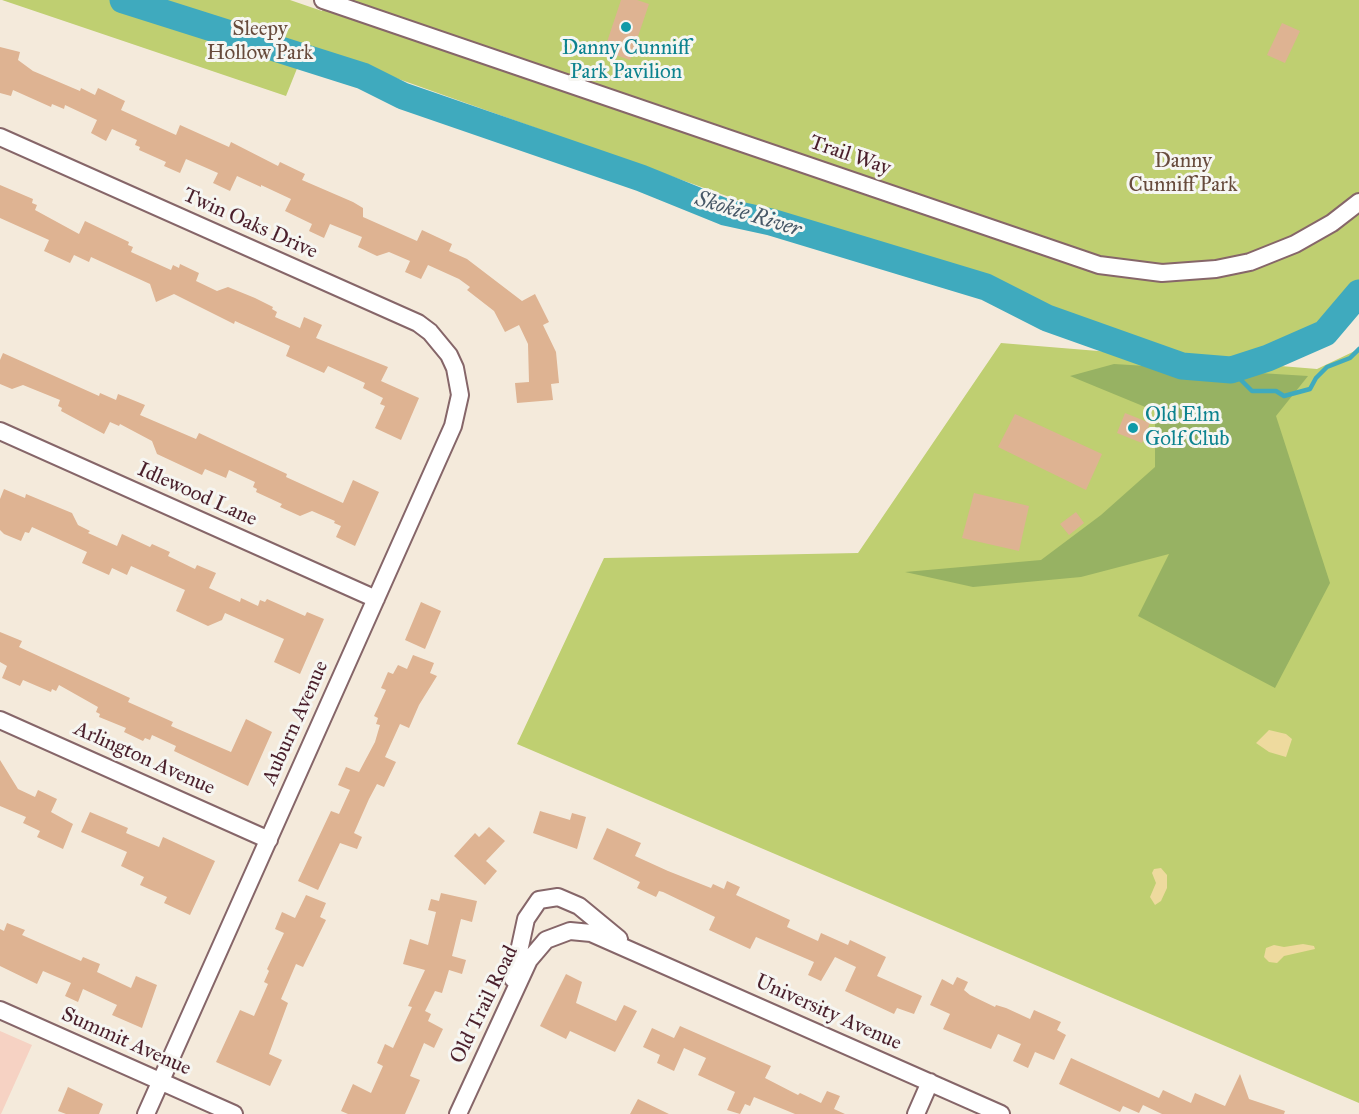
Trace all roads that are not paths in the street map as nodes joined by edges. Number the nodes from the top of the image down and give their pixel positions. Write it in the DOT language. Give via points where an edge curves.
graph roads {
  1 [pos="323,0"];
  2 [pos="0,137"];
  3 [pos="1359,202"];
  4 [pos="457,380"];
  5 [pos="0,432"];
  6 [pos="376,599"];
  7 [pos="0,720"];
  8 [pos="269,840"];
  9 [pos="636,953"];
  10 [pos="509,1001"];
  11 [pos="0,1010"];
  12 [pos="161,1082"];
  13 [pos="930,1082"];
  14 [pos="146,1114"];
  15 [pos="234,1114"];
  16 [pos="458,1114"];
  17 [pos="916,1114"];
  18 [pos="1001,1114"];
  1 -- 3 [label="street, Trail Way" via="1099,265 1162,273 1250,262 1295,244"];
  2 -- 4 [label="street, Twin Oaks Drive" via="418,323 449,355"];
  4 -- 6 [label="street, Auburn Avenue" via="460,395 453,426"];
  5 -- 6 [label="street, Idlewood Lane"];
  6 -- 8 [label="street, Auburn Avenue"];
  7 -- 8 [label="street, Arlington Avenue"];
  8 -- 12 [label="street, Auburn Avenue"];
  9 -- 10 [label="street, Old Trail Road" via="591,933 570,931 546,940 529,960"];
  9 -- 10 [label="street" via="579,906 558,897 538,900 526,919"];
  9 -- 13 [label="street, University Avenue"];
  10 -- 16 [label="street, Old Trail Road"];
  11 -- 12 [label="street, Summit Avenue"];
  12 -- 14 [label="street, Auburn Avenue"];
  12 -- 15 [label="street, Summit Avenue"];
  13 -- 17 [label="street"];
  13 -- 18 [label="street, University Avenue"];
}
